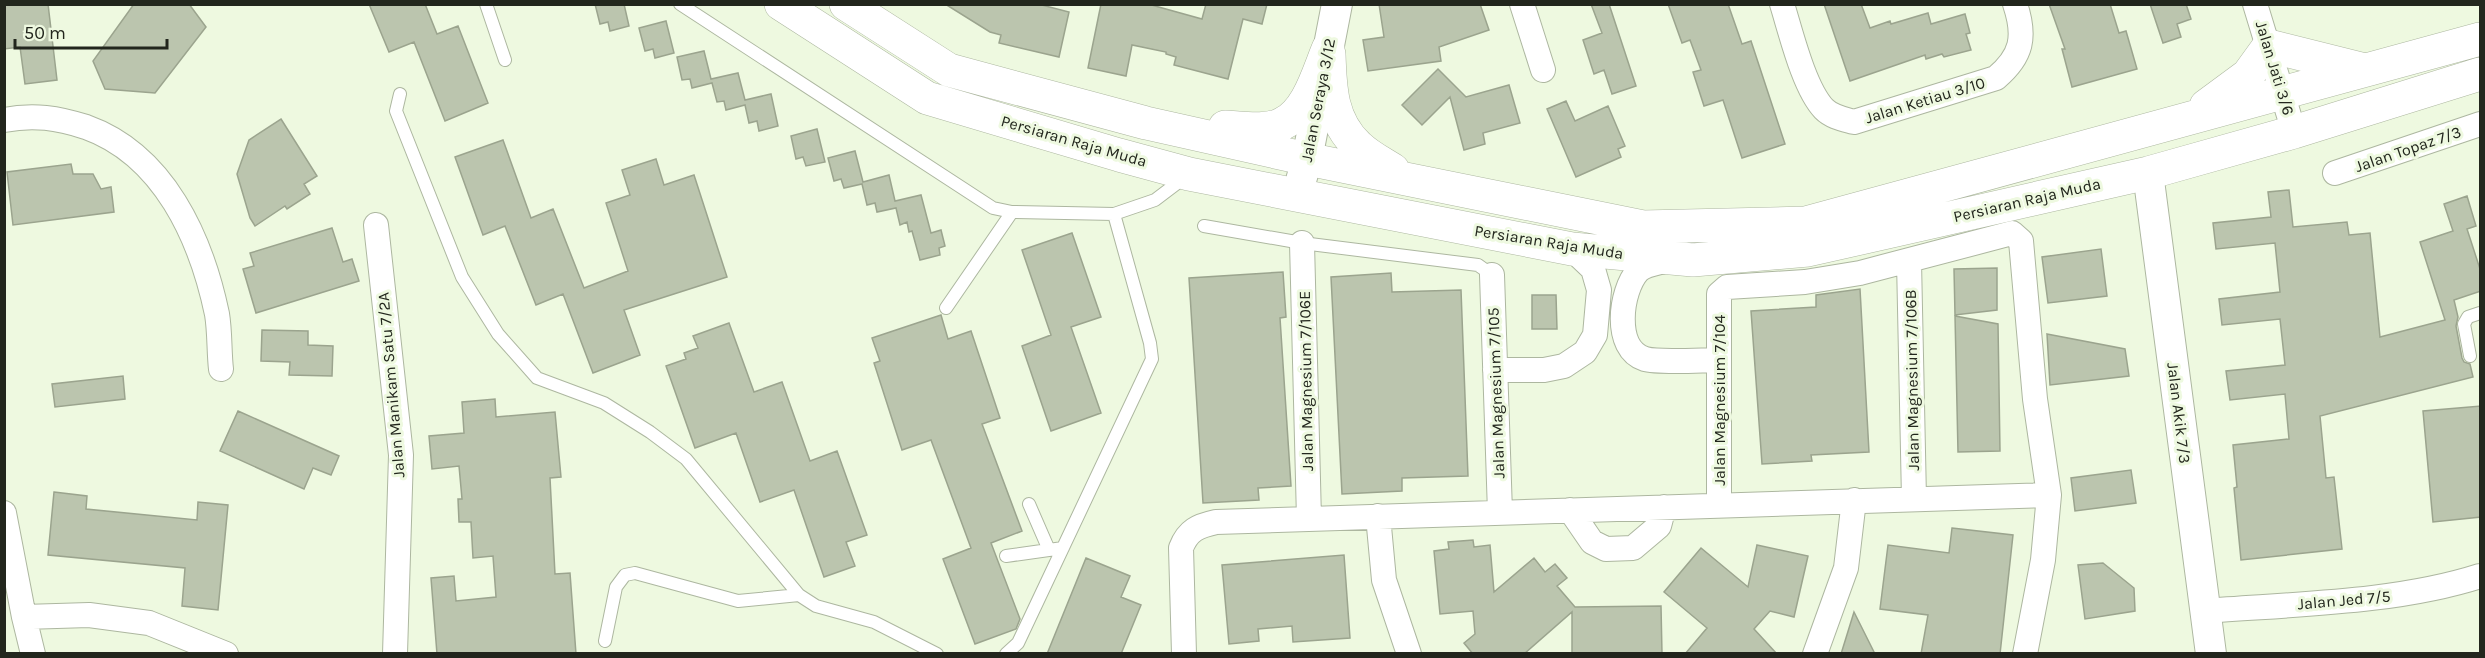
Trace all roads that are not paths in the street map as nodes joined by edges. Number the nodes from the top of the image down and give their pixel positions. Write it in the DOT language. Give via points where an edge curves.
graph roads {
  1 [pos="486,4"];
  2 [pos="680,4"];
  3 [pos="781,4"];
  4 [pos="846,4"];
  5 [pos="1337,4"];
  6 [pos="1522,4"];
  7 [pos="1782,4"];
  8 [pos="2015,4"];
  9 [pos="2255,4"];
  10 [pos="2481,39"];
  11 [pos="2269,46"];
  12 [pos="1328,49"];
  13 [pos="505,60"];
  14 [pos="1543,70"];
  15 [pos="2364,70"];
  16 [pos="2481,74"];
  17 [pos="2283,92"];
  18 [pos="400,94"];
  19 [pos="2193,117"];
  20 [pos="4,120"];
  21 [pos="1146,123"];
  22 [pos="2481,124"];
  23 [pos="2294,132"];
  24 [pos="1307,159"];
  25 [pos="2148,173"];
  26 [pos="2335,173"];
  27 [pos="1189,174"];
  28 [pos="1408,180"];
  29 [pos="1297,195"];
  30 [pos="1012,212"];
  31 [pos="1114,214"];
  32 [pos="376,225"];
  33 [pos="1204,226"];
  34 [pos="1302,243"];
  35 [pos="1572,249"];
  36 [pos="1674,258"];
  37 [pos="1910,261"];
  38 [pos="1492,275"];
  39 [pos="946,308"];
  40 [pos="2481,313"];
  41 [pos="2470,356"];
  42 [pos="1719,360"];
  43 [pos="221,369"];
  44 [pos="1495,370"];
  45 [pos="2049,495"];
  46 [pos="1914,499"];
  47 [pos="1854,500"];
  48 [pos="1029,504"];
  49 [pos="1719,505"];
  50 [pos="1664,507"];
  51 [pos="1570,510"];
  52 [pos="1500,512"];
  53 [pos="4,513"];
  54 [pos="1378,516"];
  55 [pos="1309,519"];
  56 [pos="1063,548"];
  57 [pos="1049,550"];
  58 [pos="1006,556"];
  59 [pos="2481,576"];
  60 [pos="799,596"];
  61 [pos="2205,611"];
  62 [pos="24,617"];
  63 [pos="605,641"];
  64 [pos="33,654"];
  65 [pos="226,654"];
  66 [pos="395,654"];
  67 [pos="937,654"];
  68 [pos="1006,654"];
  69 [pos="1184,654"];
  70 [pos="1409,654"];
  71 [pos="1815,654"];
  72 [pos="2025,654"];
  73 [pos="2211,654"];
  1 -- 13 [label="lane"];
  2 -- 30 [label="lane" via="993,208"];
  3 -- 27 [label="main road, Persiaran Raja Muda" via="927,98"];
  4 -- 21 [label="main road, Persiaran Raja Muda" via="949,70"];
  5 -- 12 [label="street, Jalan Seraya 3/12"];
  6 -- 14 [label="street"];
  7 -- 8 [label="street, Jalan Ketiau 3/10" via="1812,95 1825,110 1854,122 1996,78 2011,65 2020,48 2021,23"];
  9 -- 11 [label="street, Jalan Jati 3/6"];
  10 -- 15 [label="main road, Persiaran Raja Muda"];
  11 -- 15 [label="main road"];
  11 -- 17 [label="street, Jalan Jati 3/6"];
  11 -- 19 [label="main road" via="2248,75"];
  12 -- 21 [label="main road" via="1306,100 1282,124 1264,128"];
  12 -- 24 [label="street, Jalan Seraya 3/12"];
  12 -- 28 [label="main road" via="1331,96 1337,118 1358,146"];
  15 -- 17 [label="main road, Persiaran Raja Muda"];
  16 -- 23 [label="main road, Persiaran Raja Muda"];
  17 -- 19 [label="main road, Persiaran Raja Muda"];
  17 -- 23 [label="street, Jalan Jati 3/6"];
  18 -- 60 [label="lane" via="396,111 462,277 498,334 537,378 604,403 686,459"];
  19 -- 28 [label="main road, Persiaran Raja Muda" via="1806,223 1643,227"];
  20 -- 43 [label="street" via="58,118 107,135 150,168 180,208 201,255 217,316"];
  21 -- 24 [label="main road, Persiaran Raja Muda"];
  22 -- 26 [label="street, Jalan Topaz 7/3"];
  23 -- 25 [label="main road, Persiaran Raja Muda"];
  24 -- 28 [label="main road, Persiaran Raja Muda"];
  24 -- 29 [label="street, Jalan Seraya 3/12"];
  25 -- 36 [label="main road, Persiaran Raja Muda" via="1808,250 1693,260"];
  25 -- 61 [label="street, Jalan Akik 7/3"];
  27 -- 29 [label="main road, Persiaran Raja Muda"];
  27 -- 31 [label="lane" via="1155,200"];
  29 -- 35 [label="main road, Persiaran Raja Muda"];
  30 -- 31 [label="lane"];
  30 -- 39 [label="lane"];
  31 -- 56 [label="lane" via="1152,359"];
  32 -- 66 [label="street, Jalan Manikam Satu 7/2A" via="400,455"];
  33 -- 34 [label="lane"];
  34 -- 38 [label="lane" via="1478,265"];
  34 -- 55 [label="street, Jalan Magnesium 7/106E"];
  35 -- 36 [label="main road, Persiaran Raja Muda"];
  35 -- 44 [label="street" via="1593,269 1599,290 1595,335 1585,352 1564,366 1544,370"];
  36 -- 42 [label="street" via="1640,268 1629,282 1624,338 1632,351 1645,359"];
  37 -- 42 [label="street, Jalan Magnesium 7/104" via="1805,282 1727,287 1719,294"];
  37 -- 45 [label="street" via="2012,233 2020,241 2035,399"];
  37 -- 46 [label="street, Jalan Magnesium 7/106B"];
  38 -- 44 [label="street, Jalan Magnesium 7/105"];
  40 -- 41 [label="lane" via="2468,317 2464,324"];
  42 -- 49 [label="street, Jalan Magnesium 7/104"];
  44 -- 52 [label="street, Jalan Magnesium 7/105"];
  45 -- 46 [label="street"];
  45 -- 72 [label="street" via="2043,560"];
  46 -- 47 [label="street"];
  47 -- 49 [label="street"];
  47 -- 71 [label="street" via="1846,568"];
  48 -- 57 [label="lane"];
  49 -- 50 [label="street"];
  50 -- 51 [label="street"];
  50 -- 51 [label="street" via="1659,526 1633,548 1606,549 1592,543"];
  51 -- 52 [label="street"];
  52 -- 54 [label="street"];
  53 -- 62 [label="street"];
  54 -- 55 [label="street"];
  54 -- 70 [label="street" via="1384,580"];
  55 -- 69 [label="street" via="1216,522 1197,526 1186,536 1181,548"];
  56 -- 57 [label="lane"];
  56 -- 68 [label="lane" via="1018,643"];
  57 -- 58 [label="lane"];
  59 -- 61 [label="street, Jalan Jed 7/5" via="2403,595"];
  60 -- 63 [label="lane" via="738,601 635,573 625,575 616,587"];
  60 -- 67 [label="lane" via="816,606 874,622"];
  61 -- 73 [label="street, Jalan Akik 7/3"];
  62 -- 64 [label="street"];
  62 -- 65 [label="street" via="89,615 149,623"];
}
